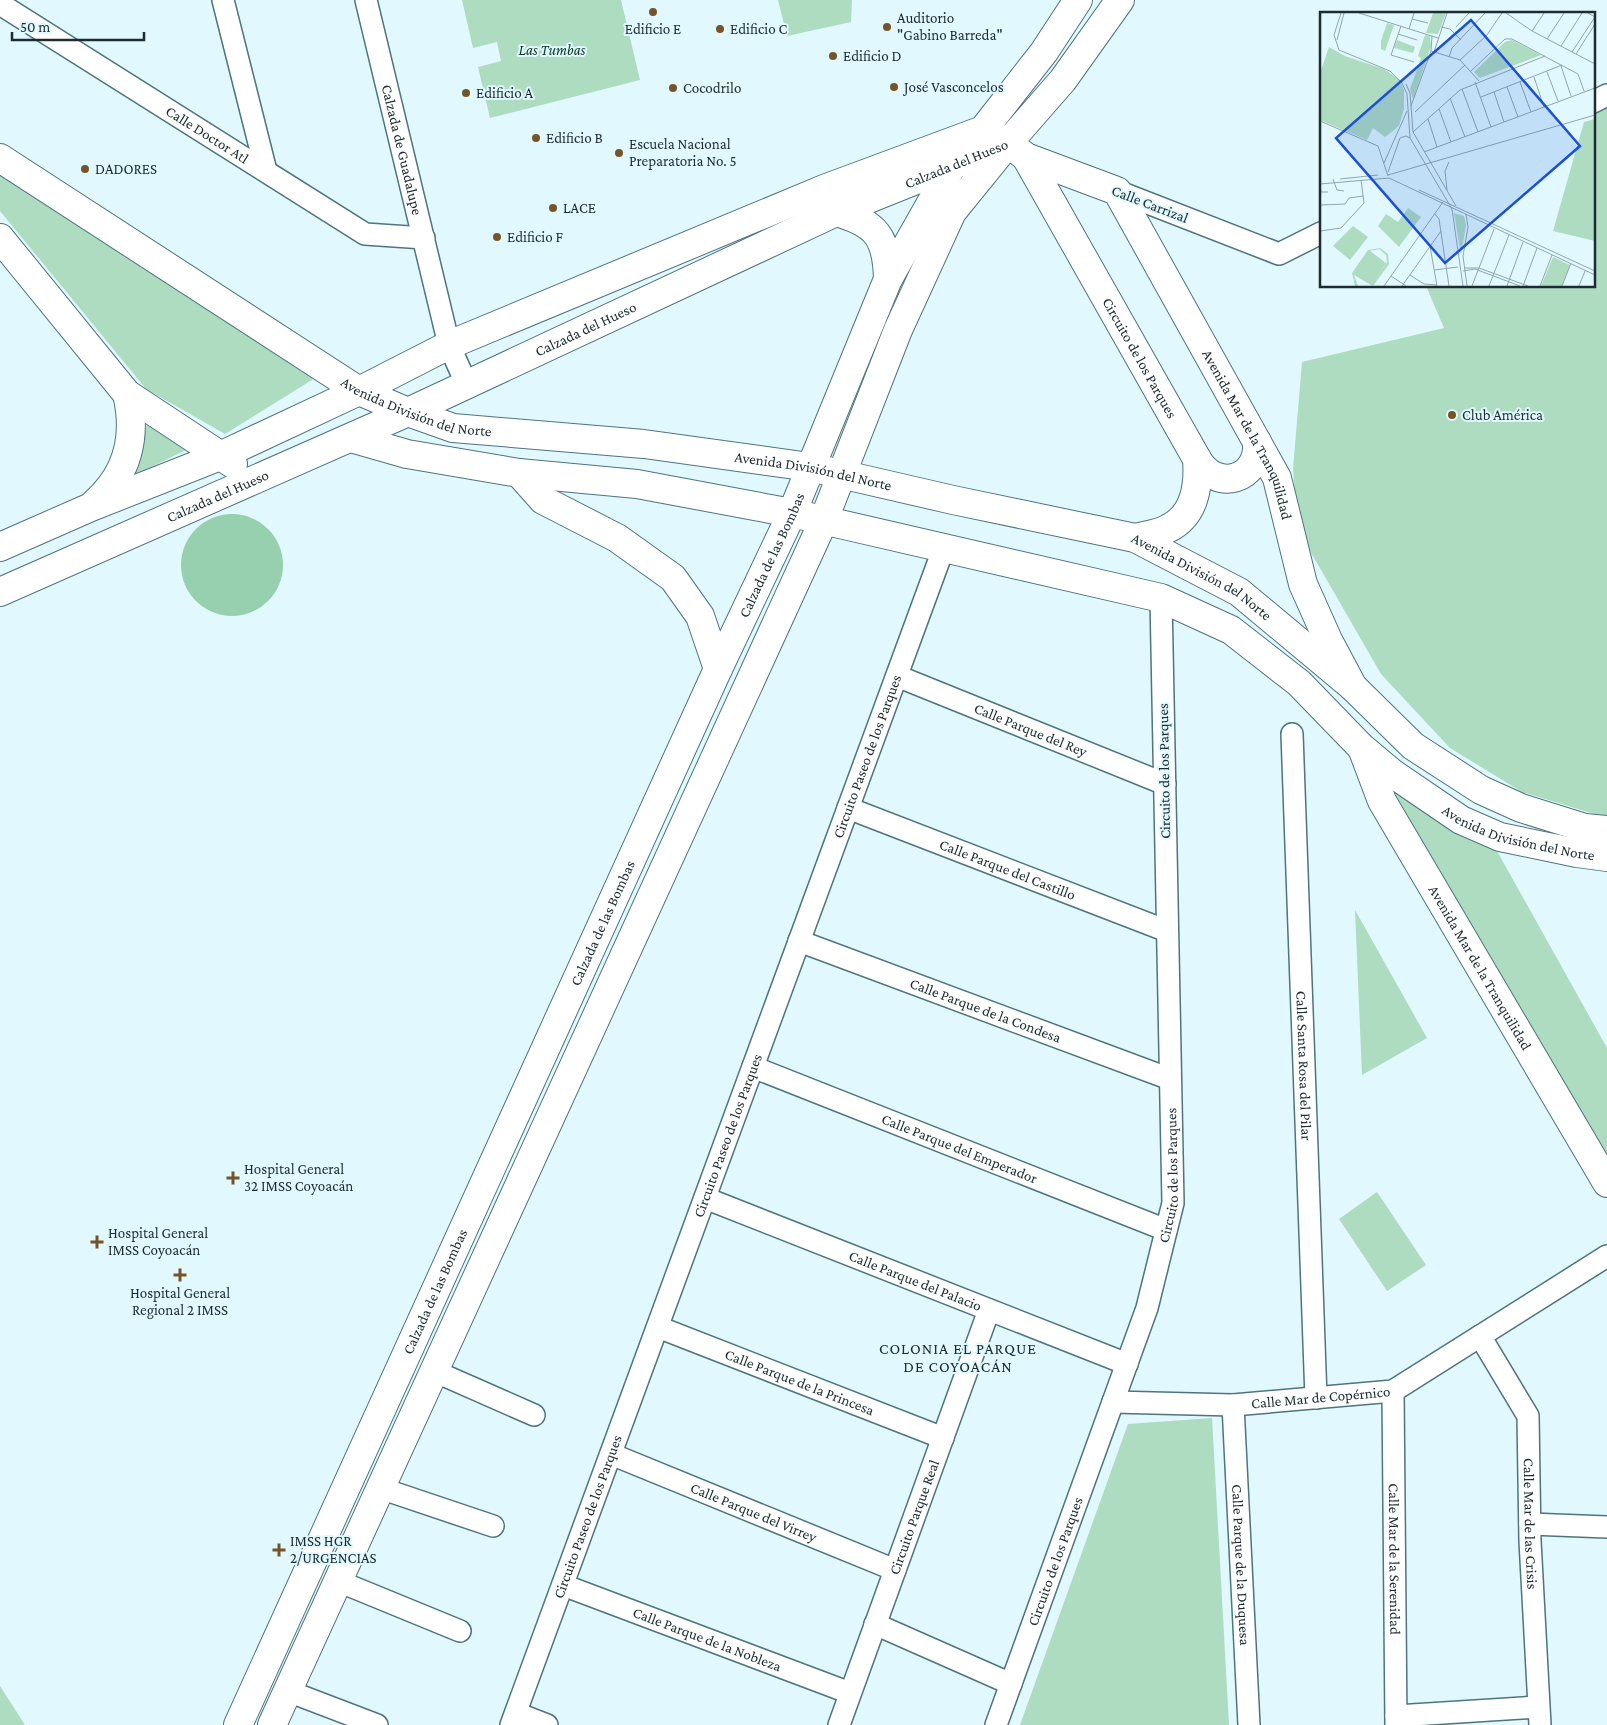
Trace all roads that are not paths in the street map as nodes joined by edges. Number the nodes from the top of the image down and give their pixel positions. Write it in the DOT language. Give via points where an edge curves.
graph roads {
  1 [pos="223,0"];
  2 [pos="366,0"];
  3 [pos="1078,0"];
  4 [pos="1120,0"];
  5 [pos="0,4"];
  6 [pos="1607,95"];
  7 [pos="1594,102"];
  8 [pos="983,130"];
  9 [pos="1017,150"];
  10 [pos="0,158"];
  11 [pos="952,166"];
  12 [pos="266,172"];
  13 [pos="1117,191"];
  14 [pos="836,212"];
  15 [pos="1320,234"];
  16 [pos="0,238"];
  17 [pos="424,238"];
  18 [pos="888,279"];
  19 [pos="442,348"];
  20 [pos="460,386"];
  21 [pos="359,391"];
  22 [pos="127,394"];
  23 [pos="408,412"];
  24 [pos="351,438"];
  25 [pos="1257,442"];
  26 [pos="220,456"];
  27 [pos="1197,459"];
  28 [pos="810,468"];
  29 [pos="519,473"];
  30 [pos="840,475"];
  31 [pos="258,478"];
  32 [pos="92,507"];
  33 [pos="792,513"];
  34 [pos="823,522"];
  35 [pos="1135,538"];
  36 [pos="0,547"];
  37 [pos="944,547"];
  38 [pos="0,592"];
  39 [pos="1161,598"];
  40 [pos="718,669"];
  41 [pos="896,676"];
  42 [pos="1353,686"];
  43 [pos="1292,734"];
  44 [pos="1361,747"];
  45 [pos="1164,784"];
  46 [pos="848,808"];
  47 [pos="1607,830"];
  48 [pos="1607,857"];
  49 [pos="1168,931"];
  50 [pos="800,941"];
  51 [pos="753,1067"];
  52 [pos="1170,1079"];
  53 [pos="1607,1183"];
  54 [pos="705,1198"];
  55 [pos="1166,1230"];
  56 [pos="1607,1256"];
  57 [pos="989,1310"];
  58 [pos="658,1327"];
  59 [pos="1480,1336"];
  60 [pos="1127,1364"];
  61 [pos="434,1371"];
  62 [pos="1393,1391"];
  63 [pos="1316,1398"];
  64 [pos="1113,1402"];
  65 [pos="1233,1405"];
  66 [pos="534,1415"];
  67 [pos="942,1438"];
  68 [pos="611,1454"];
  69 [pos="380,1488"];
  70 [pos="1530,1524"];
  71 [pos="492,1526"];
  72 [pos="1607,1527"];
  73 [pos="895,1570"];
  74 [pos="338,1581"];
  75 [pos="563,1584"];
  76 [pos="875,1624"];
  77 [pos="460,1631"];
  78 [pos="1011,1684"];
  79 [pos="288,1691"];
  80 [pos="850,1693"];
  81 [pos="1539,1716"];
  82 [pos="514,1719"];
  83 [pos="1396,1720"];
  84 [pos="238,1725"];
  85 [pos="272,1725"];
  86 [pos="377,1725"];
  87 [pos="547,1725"];
  88 [pos="839,1725"];
  89 [pos="996,1725"];
  90 [pos="1249,1725"];
  1 -- 12 [label="street"];
  2 -- 17 [label="street, Calzada de Guadalupe"];
  3 -- 8 [label="main road, Calzada del Hueso" via="1044,52"];
  4 -- 9 [label="main road, Calzada del Hueso"];
  5 -- 12 [label="street, Calle Doctor Atl"];
  6 -- 7 [label="street"];
  8 -- 9 [label="main road, Calle Carrizal"];
  8 -- 11 [label="main road, Calzada de las Bombas"];
  8 -- 19 [label="main road, Calzada del Hueso" via="824,189"];
  9 -- 11 [label="main road, Calzada del Hueso"];
  9 -- 13 [label="main road, Calle Carrizal"];
  9 -- 27 [label="main road, Circuito de los Parques"];
  9 -- 30 [label="main road, Calzada de las Bombas" via="952,212 898,330"];
  10 -- 21 [label="main road, Avenida División del Norte"];
  11 -- 14 [label="main road, Calzada del Hueso"];
  11 -- 18 [label="main road, Calzada de las Bombas"];
  12 -- 17 [label="street, Calle Doctor Atl" via="365,234"];
  13 -- 15 [label="street, Calle Carrizal" via="1279,254"];
  13 -- 25 [label="main road, Avenida Mar de la Tranquilidad"];
  14 -- 18 [label="main road" via="859,218 877,234 888,255"];
  14 -- 20 [label="main road, Calzada del Hueso"];
  16 -- 22 [label="main road"];
  17 -- 19 [label="street, Calzada de Guadalupe" via="438,300"];
  18 -- 28 [label="main road, Calzada de las Bombas"];
  19 -- 20 [label="street, Calzada de Guadalupe"];
  19 -- 21 [label="main road, Calzada del Hueso"];
  20 -- 23 [label="main road, Calzada del Hueso"];
  21 -- 23 [label="main road, Avenida División del Norte"];
  21 -- 26 [label="main road, Calzada del Hueso"];
  22 -- 26 [label="main road"];
  22 -- 32 [label="main road" via="132,423 128,452 114,483"];
  23 -- 24 [label="main road, Calzada del Hueso"];
  23 -- 28 [label="main road, Avenida División del Norte" via="453,428 644,444"];
  24 -- 29 [label="main road, Avenida División del Norte" via="407,454"];
  24 -- 31 [label="main road, Calzada del Hueso"];
  25 -- 27 [label="main road" via="1258,450 1252,466 1231,478 1207,473"];
  25 -- 42 [label="main road, Avenida Mar de la Tranquilidad" via="1277,478 1303,584"];
  26 -- 31 [label="main road"];
  26 -- 32 [label="main road, Calzada del Hueso"];
  27 -- 35 [label="main road, Circuito de los Parques" via="1199,482 1193,501 1179,522 1167,530"];
  28 -- 30 [label="main road, Avenida División del Norte"];
  28 -- 33 [label="main road, Calzada de las Bombas"];
  29 -- 33 [label="main road, Avenida División del Norte" via="637,484"];
  29 -- 40 [label="main road" via="543,500 617,538 673,578 700,616"];
  30 -- 34 [label="main road, Calzada de las Bombas"];
  30 -- 35 [label="main road, Avenida División del Norte"];
  31 -- 38 [label="main road, Calzada del Hueso"];
  32 -- 36 [label="main road, Calzada del Hueso"];
  33 -- 34 [label="main road, Avenida División del Norte"];
  33 -- 40 [label="main road, Calzada de las Bombas"];
  34 -- 37 [label="main road, Avenida División del Norte"];
  34 -- 61 [label="main road, Calzada de las Bombas"];
  35 -- 42 [label="main road, Avenida División del Norte" via="1238,592"];
  37 -- 39 [label="main road, Avenida División del Norte"];
  37 -- 41 [label="street, Circuito Paseo de los Parques"];
  39 -- 44 [label="main road, Avenida División del Norte" via="1231,630 1299,684"];
  39 -- 45 [label="street, Circuito de los Parques"];
  40 -- 84 [label="main road, Calzada de las Bombas"];
  41 -- 45 [label="street, Calle Parque del Rey"];
  41 -- 46 [label="street, Circuito Paseo de los Parques"];
  42 -- 47 [label="main road, Avenida División del Norte" via="1413,746 1480,790 1576,826"];
  43 -- 63 [label="street, Calle Santa Rosa del Pilar"];
  44 -- 48 [label="main road, Avenida División del Norte" via="1461,820 1500,837 1577,854"];
  44 -- 53 [label="main road, Avenida Mar de la Tranquilidad" via="1382,802"];
  45 -- 49 [label="street, Circuito de los Parques"];
  46 -- 49 [label="street, Calle Parque del Castillo"];
  46 -- 50 [label="street, Circuito Paseo de los Parques"];
  49 -- 52 [label="street, Circuito de los Parques"];
  50 -- 51 [label="street, Circuito Paseo de los Parques"];
  50 -- 52 [label="street, Calle Parque de la Condesa"];
  51 -- 54 [label="street, Circuito Paseo de los Parques"];
  51 -- 55 [label="street, Calle Parque del Emperador"];
  52 -- 55 [label="street, Circuito de los Parques" via="1173,1203"];
  54 -- 57 [label="street, Calle Parque del Palacio"];
  54 -- 58 [label="street, Circuito Paseo de los Parques"];
  55 -- 60 [label="street, Circuito de los Parques" via="1147,1308"];
  56 -- 59 [label="street, Calle Mar de Copérnico"];
  57 -- 60 [label="street, Calle Parque del Palacio"];
  57 -- 67 [label="street, Circuito Parque Real"];
  58 -- 67 [label="street, Calle Parque de la Princesa"];
  58 -- 68 [label="street, Circuito Paseo de los Parques"];
  59 -- 62 [label="street, Calle Mar de Copérnico"];
  59 -- 70 [label="street, Calle Mar de las Crisis" via="1528,1416"];
  60 -- 64 [label="street, Circuito de los Parques"];
  61 -- 66 [label="street"];
  61 -- 69 [label="main road, Calzada de las Bombas"];
  62 -- 63 [label="street, Calle Mar de Copérnico"];
  62 -- 83 [label="street, Calle Mar de la Serenidad"];
  63 -- 65 [label="street, Calle Mar de Copérnico"];
  64 -- 65 [label="street, Calle Mar de Copérnico"];
  64 -- 78 [label="street, Circuito de los Parques"];
  65 -- 90 [label="street, Calle Parque de la Duquesa"];
  67 -- 73 [label="street, Circuito Parque Real"];
  68 -- 73 [label="street, Calle Parque del Virrey"];
  68 -- 75 [label="street, Circuito Paseo de los Parques"];
  69 -- 71 [label="street"];
  69 -- 74 [label="main road, Calzada de las Bombas"];
  70 -- 72 [label="street"];
  70 -- 81 [label="street, Calle Mar de las Crisis"];
  73 -- 76 [label="street, Circuito Parque Real"];
  74 -- 77 [label="street"];
  74 -- 79 [label="main road, Calzada de las Bombas"];
  75 -- 80 [label="street, Calle Parque de la Nobleza"];
  75 -- 82 [label="street, Circuito Paseo de los Parques"];
  76 -- 78 [label="street"];
  76 -- 80 [label="street, Circuito Parque Real"];
  78 -- 89 [label="street, Circuito de los Parques"];
  79 -- 85 [label="main road, Calzada de las Bombas"];
  79 -- 86 [label="street"];
  80 -- 88 [label="street, Circuito Parque Real"];
  81 -- 83 [label="street"];
  82 -- 87 [label="street"];
}
